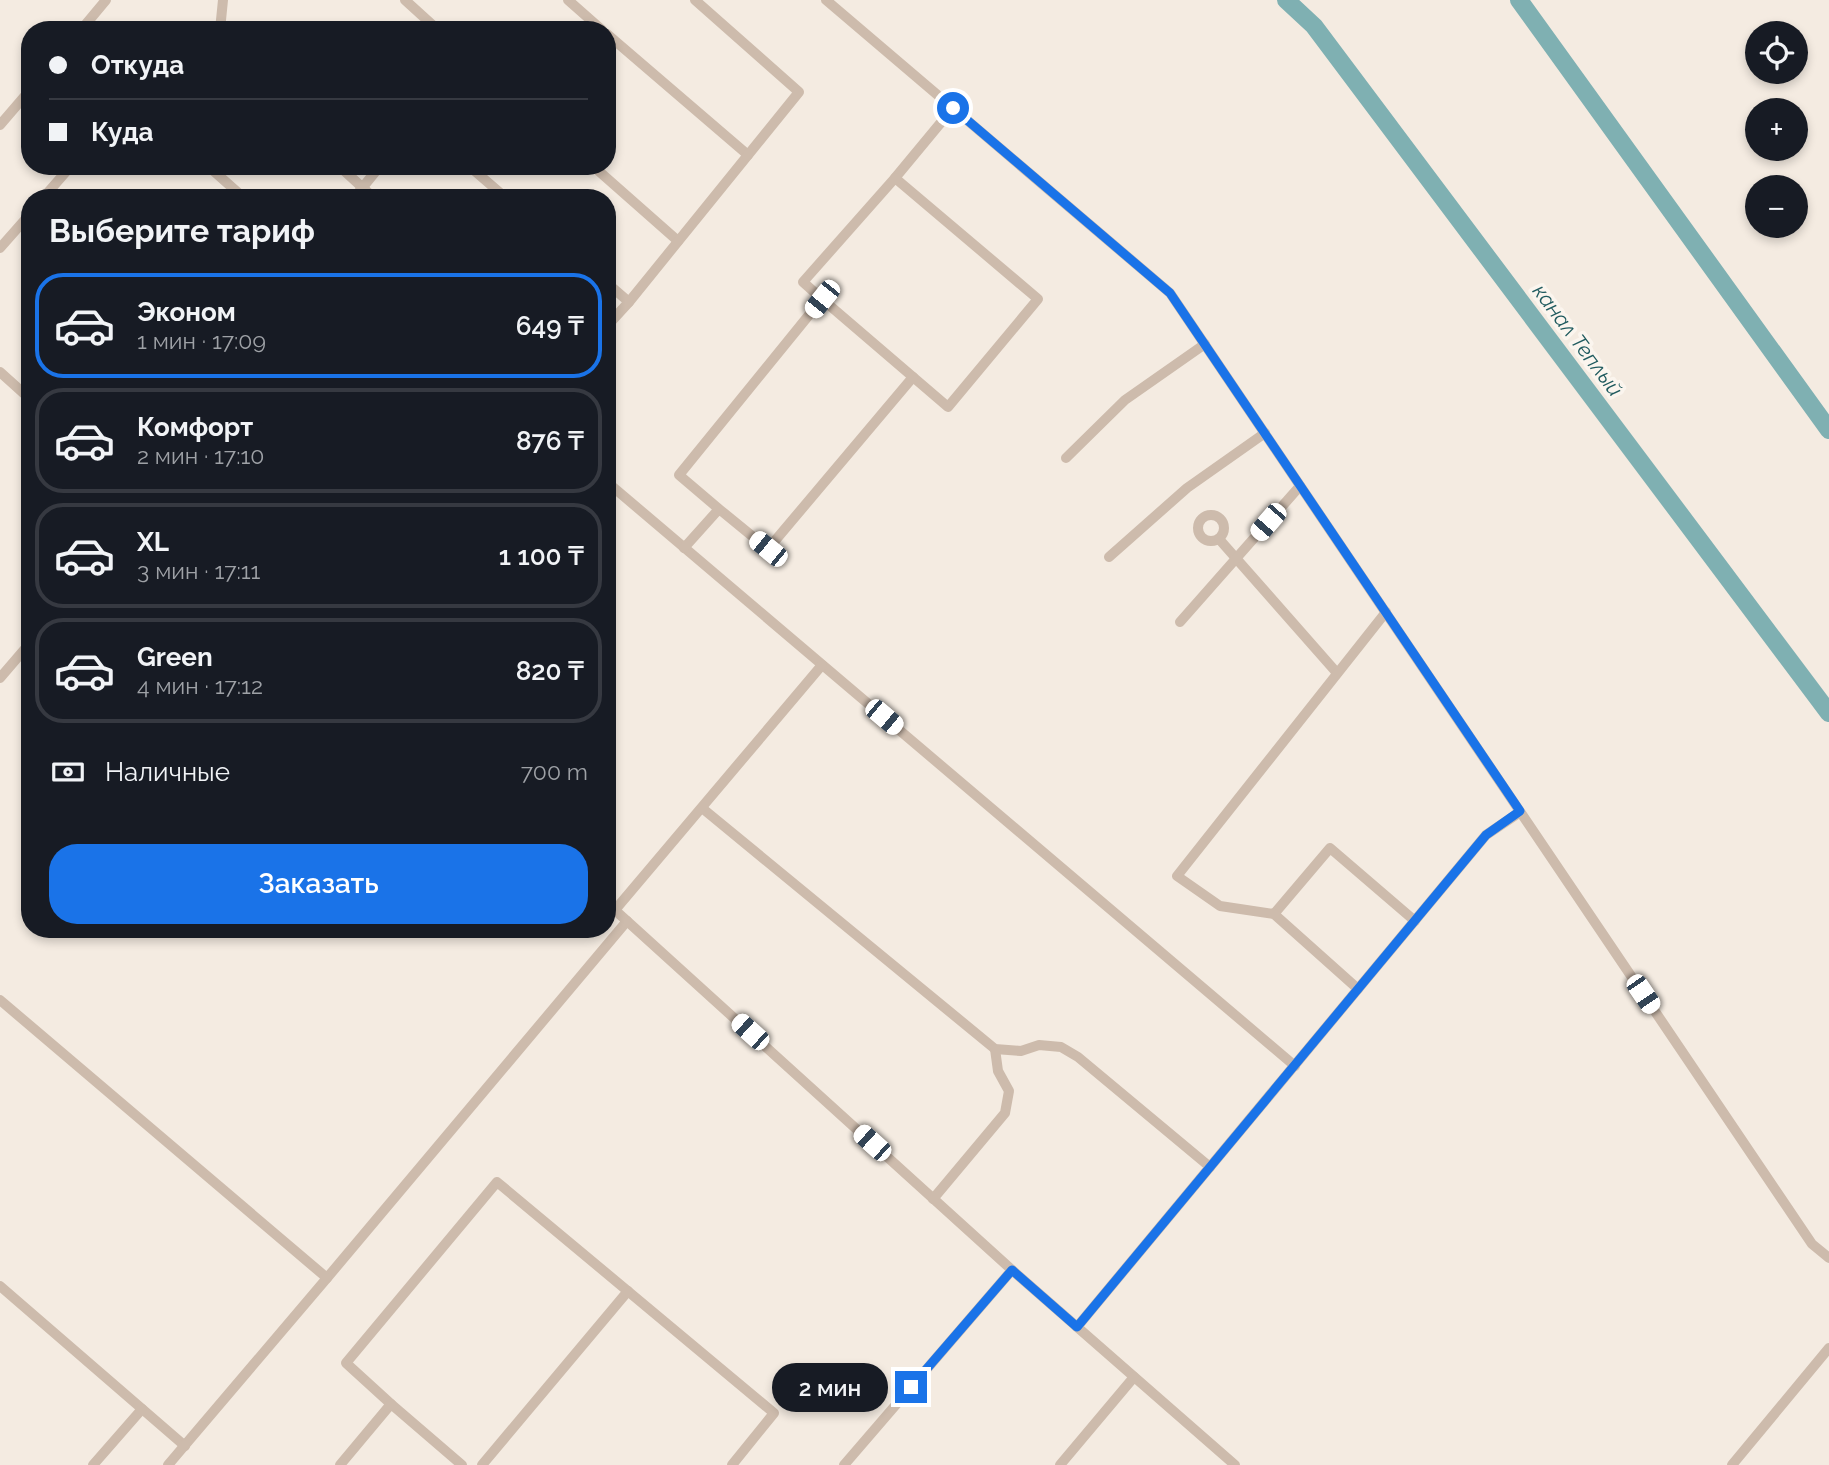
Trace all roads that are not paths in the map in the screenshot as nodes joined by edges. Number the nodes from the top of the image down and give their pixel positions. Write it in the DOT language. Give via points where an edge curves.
graph roads {
  1 [pos="106,0"];
  2 [pos="223,0"];
  3 [pos="405,0"];
  4 [pos="568,0"];
  5 [pos="695,0"];
  6 [pos="826,0"];
  7 [pos="88,21"];
  8 [pos="220,21"];
  9 [pos="428,21"];
  10 [pos="592,21"];
  11 [pos="616,42"];
  12 [pos="21,100"];
  13 [pos="953,108"];
  14 [pos="0,125"];
  15 [pos="748,155"];
  16 [pos="63,175"];
  17 [pos="218,175"];
  18 [pos="348,175"];
  19 [pos="373,175"];
  20 [pos="479,175"];
  21 [pos="603,175"];
  22 [pos="895,178"];
  23 [pos="362,188"];
  24 [pos="51,189"];
  25 [pos="234,189"];
  26 [pos="496,189"];
  27 [pos="21,224"];
  28 [pos="678,241"];
  29 [pos="0,248"];
  30 [pos="616,291"];
  31 [pos="822,299"];
  32 [pos="629,302"];
  33 [pos="616,316"];
  34 [pos="1205,344"];
  35 [pos="0,372"];
  36 [pos="913,377"];
  37 [pos="21,391"];
  38 [pos="1265,433"];
  39 [pos="1066,458"];
  40 [pos="1300,486"];
  41 [pos="616,490"];
  42 [pos="719,509"];
  43 [pos="1219,539"];
  44 [pos="684,548"];
  45 [pos="1109,557"];
  46 [pos="1236,558"];
  47 [pos="1385,612"];
  48 [pos="1180,622"];
  49 [pos="21,654"];
  50 [pos="822,665"];
  51 [pos="1337,673"];
  52 [pos="0,678"];
  53 [pos="702,808"];
  54 [pos="1520,811"];
  55 [pos="616,902"];
  56 [pos="616,911"];
  57 [pos="1274,914"];
  58 [pos="627,921"];
  59 [pos="1415,921"];
  60 [pos="616,934"];
  61 [pos="613,938"];
  62 [pos="1358,989"];
  63 [pos="0,1000"];
  64 [pos="995,1049"];
  65 [pos="1295,1066"];
  66 [pos="1210,1167"];
  67 [pos="933,1199"];
  68 [pos="1829,1258"];
  69 [pos="1012,1270"];
  70 [pos="327,1278"];
  71 [pos="0,1286"];
  72 [pos="628,1291"];
  73 [pos="1077,1327"];
  74 [pos="1829,1348"];
  75 [pos="1135,1377"];
  76 [pos="391,1404"];
  77 [pos="142,1409"];
  78 [pos="185,1446"];
  79 [pos="93,1465"];
  80 [pos="168,1465"];
  81 [pos="340,1465"];
  82 [pos="462,1465"];
  83 [pos="482,1465"];
  84 [pos="732,1465"];
  85 [pos="844,1465"];
  86 [pos="1060,1465"];
  87 [pos="1235,1465"];
  88 [pos="1732,1465"];
  1 -- 7 [label="lane"];
  2 -- 8 [label="lane"];
  3 -- 9 [label="lane"];
  4 -- 10 [label="lane"];
  5 -- 15 [label="lane" via="799,92"];
  6 -- 13 [label="lane"];
  11 -- 15 [label="lane"];
  12 -- 14 [label="lane"];
  13 -- 22 [label="lane"];
  13 -- 34 [label="lane" via="1170,293"];
  15 -- 28 [label="lane"];
  16 -- 24 [label="lane"];
  17 -- 25 [label="lane"];
  18 -- 23 [label="lane"];
  19 -- 23 [label="lane"];
  20 -- 26 [label="lane"];
  21 -- 28 [label="lane"];
  22 -- 31 [label="lane" via="803,282"];
  22 -- 36 [label="lane" via="1038,299 948,407"];
  27 -- 29 [label="lane"];
  28 -- 32 [label="lane"];
  30 -- 32 [label="lane"];
  31 -- 36 [label="lane"];
  31 -- 42 [label="lane" via="679,475"];
  32 -- 33 [label="lane"];
  34 -- 38 [label="lane"];
  34 -- 39 [label="lane" via="1125,400"];
  35 -- 37 [label="lane"];
  36 -- 42 [label="lane" via="768,549"];
  38 -- 40 [label="lane"];
  38 -- 45 [label="lane" via="1186,488"];
  40 -- 46 [label="lane"];
  40 -- 47 [label="lane"];
  41 -- 44 [label="lane"];
  42 -- 44 [label="lane"];
  43 -- 46 [label="lane"];
  44 -- 50 [label="lane"];
  46 -- 48 [label="lane"];
  46 -- 51 [label="lane"];
  47 -- 51 [label="lane"];
  47 -- 54 [label="lane"];
  49 -- 52 [label="lane"];
  50 -- 53 [label="lane"];
  50 -- 65 [label="lane"];
  51 -- 57 [label="lane" via="1177,876 1220,906"];
  53 -- 55 [label="lane"];
  53 -- 64 [label="lane"];
  54 -- 59 [label="lane" via="1486,835"];
  54 -- 68 [label="lane" via="1812,1244"];
  56 -- 58 [label="lane"];
  57 -- 59 [label="lane" via="1330,848"];
  57 -- 62 [label="lane"];
  58 -- 60 [label="lane"];
  58 -- 67 [label="lane"];
  59 -- 62 [label="lane"];
  61 -- 70 [label="lane"];
  62 -- 65 [label="lane"];
  63 -- 70 [label="lane"];
  64 -- 66 [label="lane" via="1061,1047"];
  64 -- 67 [label="lane" via="998,1070 1009,1091 1005,1114"];
  65 -- 66 [label="lane"];
  66 -- 73 [label="lane"];
  67 -- 69 [label="lane"];
  69 -- 73 [label="lane"];
  69 -- 85 [label="lane"];
  70 -- 78 [label="lane"];
  71 -- 77 [label="lane"];
  72 -- 76 [label="lane" via="497,1182 346,1363"];
  72 -- 83 [label="lane"];
  72 -- 84 [label="lane" via="775,1413"];
  73 -- 75 [label="lane"];
  74 -- 88 [label="lane"];
  75 -- 86 [label="lane"];
  75 -- 87 [label="lane"];
  76 -- 81 [label="lane"];
  76 -- 82 [label="lane"];
  77 -- 78 [label="lane"];
  77 -- 79 [label="lane"];
  78 -- 80 [label="lane"];
}
